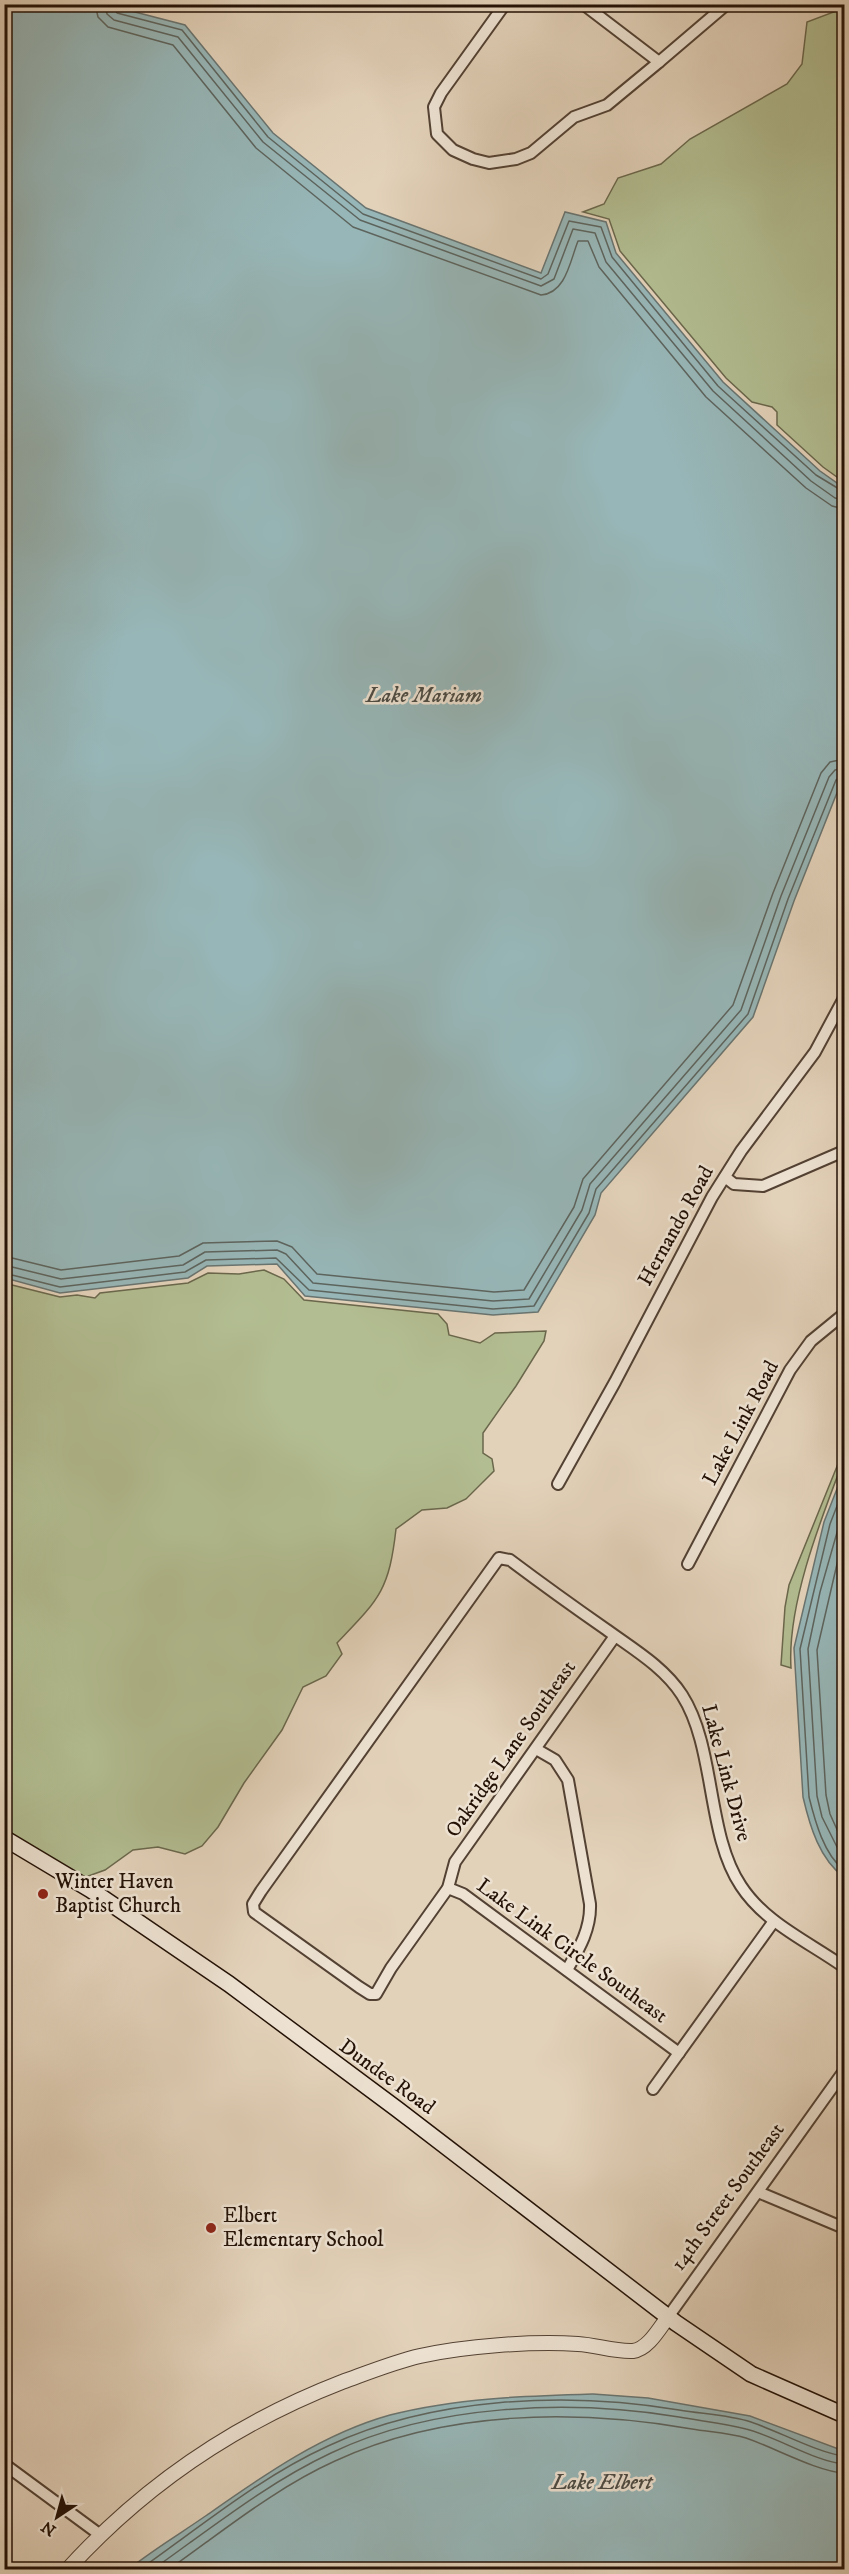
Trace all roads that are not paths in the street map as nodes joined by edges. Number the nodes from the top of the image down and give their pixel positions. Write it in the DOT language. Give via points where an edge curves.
graph roads {
  1 [pos="506,4"];
  2 [pos="583,4"];
  3 [pos="727,4"];
  4 [pos="659,62"];
  5 [pos="844,998"];
  6 [pos="844,1152"];
  7 [pos="725,1177"];
  8 [pos="844,1314"];
  9 [pos="558,1484"];
  10 [pos="499,1558"];
  11 [pos="688,1564"];
  12 [pos="615,1636"];
  13 [pos="536,1749"];
  14 [pos="4,1838"];
  15 [pos="448,1888"];
  16 [pos="774,1921"];
  17 [pos="844,1967"];
  18 [pos="567,1970"];
  19 [pos="679,2053"];
  20 [pos="844,2072"];
  21 [pos="653,2089"];
  22 [pos="758,2192"];
  23 [pos="844,2228"];
  24 [pos="668,2317"];
  25 [pos="844,2415"];
  26 [pos="4,2464"];
  27 [pos="99,2534"];
  28 [pos="67,2570"];
  1 -- 4 [label="street" via="434,107 437,134 453,150 473,159 489,163 531,153 574,117 607,105"];
  2 -- 4 [label="street"];
  3 -- 4 [label="street"];
  5 -- 7 [label="street, Hernando Road" via="815,1052"];
  6 -- 7 [label="street" via="762,1186 734,1184"];
  7 -- 9 [label="street, Hernando Road"];
  8 -- 11 [label="street, Lake Link Road" via="811,1341 790,1370"];
  10 -- 12 [label="street, Lake Link Drive" via="510,1560"];
  10 -- 15 [label="street, Lake Link Circle Southeast" via="253,1904 254,1912 359,1987 376,1994"];
  12 -- 13 [label="street, Oakridge Lane Southeast"];
  12 -- 16 [label="street, Lake Link Drive" via="667,1676 692,1710 730,1864 741,1886"];
  13 -- 15 [label="street, Oakridge Lane Southeast" via="455,1862"];
  13 -- 18 [label="street" via="555,1760 568,1779 590,1904 591,1918"];
  14 -- 24 [label="main road, Dundee Road" via="91,1890 229,1984"];
  15 -- 18 [label="street, Lake Link Circle Southeast" via="463,1894"];
  16 -- 17 [label="street, Lake Link Drive"];
  16 -- 19 [label="street, Lake Link Circle Southeast"];
  18 -- 19 [label="street, Lake Link Circle Southeast"];
  19 -- 21 [label="street"];
  20 -- 22 [label="street, 14th Street Southeast"];
  22 -- 23 [label="street"];
  22 -- 24 [label="street, 14th Street Southeast"];
  24 -- 25 [label="main road, Dundee Road" via="777,2388"];
  24 -- 27 [label="street, 14th Street Southeast" via="644,2346 633,2351 577,2344 482,2347 420,2356 314,2393 246,2425 200,2453 149,2490"];
  26 -- 27 [label="street"];
  27 -- 28 [label="street"];
}
